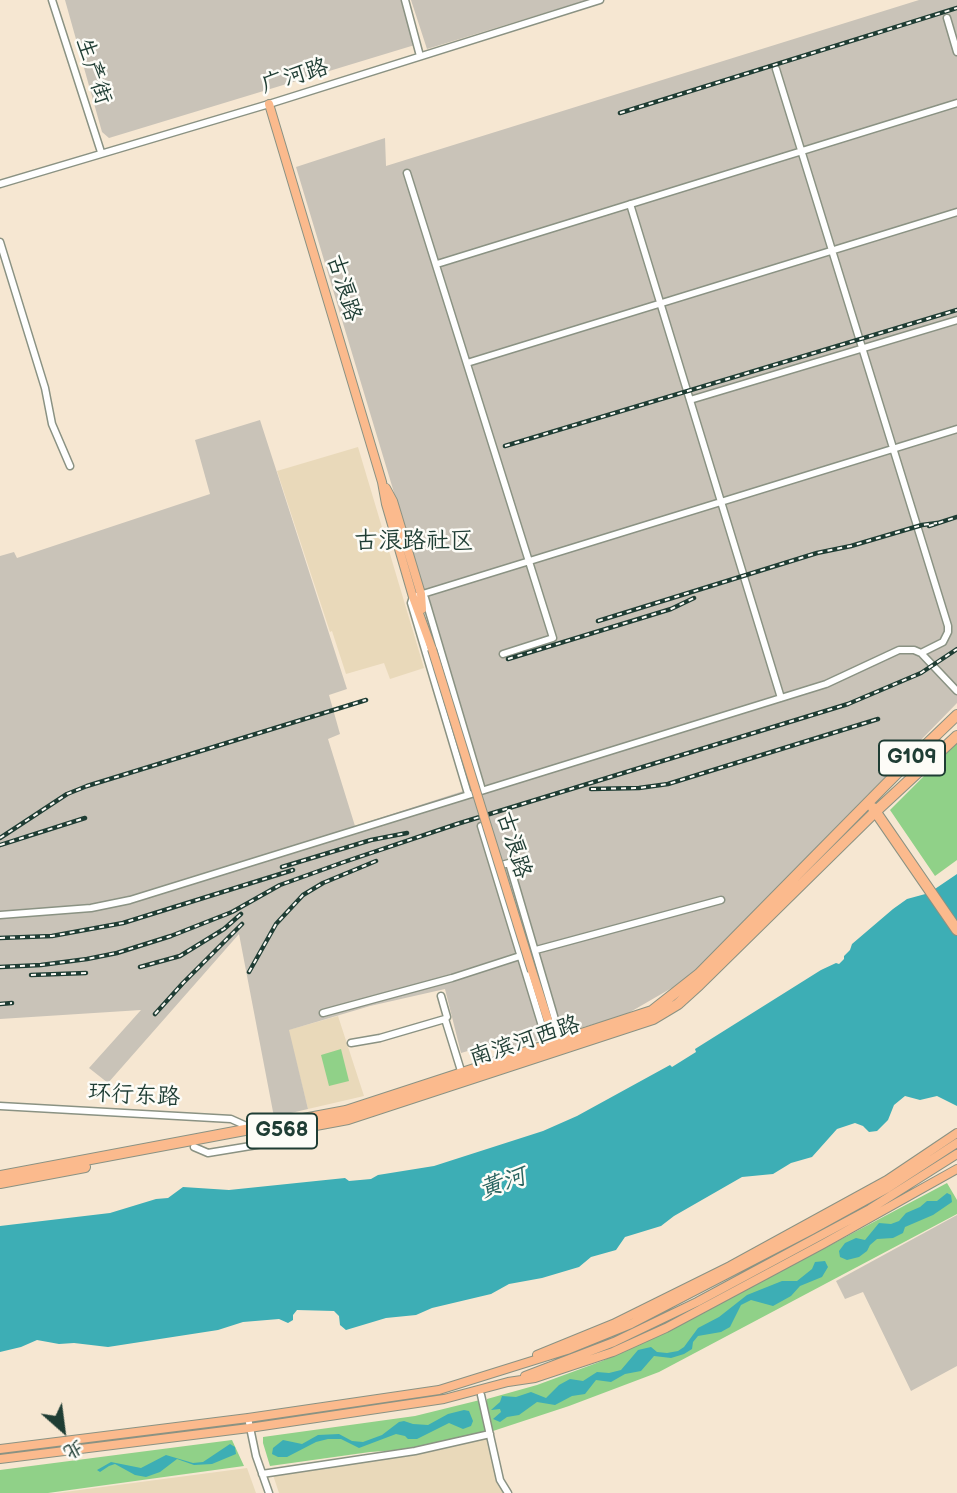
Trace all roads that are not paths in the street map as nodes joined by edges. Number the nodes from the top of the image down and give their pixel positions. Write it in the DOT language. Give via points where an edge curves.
graph roads {
  1 [pos="52,0"];
  2 [pos="405,0"];
  3 [pos="600,0"];
  4 [pos="947,18"];
  5 [pos="957,51"];
  6 [pos="420,56"];
  7 [pos="776,69"];
  8 [pos="957,103"];
  9 [pos="269,104"];
  10 [pos="802,150"];
  11 [pos="101,152"];
  12 [pos="407,173"];
  13 [pos="0,184"];
  14 [pos="630,204"];
  15 [pos="957,212"];
  16 [pos="0,242"];
  17 [pos="832,251"];
  18 [pos="437,264"];
  19 [pos="660,303"];
  20 [pos="957,320"];
  21 [pos="862,349"];
  22 [pos="467,363"];
  23 [pos="690,400"];
  24 [pos="957,429"];
  25 [pos="894,449"];
  26 [pos="70,466"];
  27 [pos="721,503"];
  28 [pos="529,562"];
  29 [pos="417,595"];
  30 [pos="920,653"];
  31 [pos="503,654"];
  32 [pos="957,691"];
  33 [pos="780,698"];
  34 [pos="957,715"];
  35 [pos="957,736"];
  36 [pos="482,790"];
  37 [pos="468,794"];
  38 [pos="868,803"];
  39 [pos="875,812"];
  40 [pos="481,826"];
  41 [pos="493,868"];
  42 [pos="721,900"];
  43 [pos="0,915"];
  44 [pos="957,930"];
  45 [pos="536,950"];
  46 [pos="520,956"];
  47 [pos="441,996"];
  48 [pos="323,1013"];
  49 [pos="445,1019"];
  50 [pos="351,1043"];
  51 [pos="556,1048"];
  52 [pos="462,1074"];
  53 [pos="0,1106"];
  54 [pos="258,1132"];
  55 [pos="957,1136"];
  56 [pos="288,1140"];
  57 [pos="194,1147"];
  58 [pos="957,1154"];
  59 [pos="957,1170"];
  60 [pos="0,1176"];
  61 [pos="0,1183"];
  62 [pos="813,1235"];
  63 [pos="475,1379"];
  64 [pos="508,1382"];
  65 [pos="481,1395"];
  66 [pos="248,1418"];
  67 [pos="249,1428"];
  68 [pos="490,1434"];
  69 [pos="0,1449"];
  70 [pos="0,1459"];
  71 [pos="262,1474"];
  72 [pos="269,1493"];
  73 [pos="508,1493"];
  1 -- 11 [label="street, 生产街"];
  2 -- 6 [label="street"];
  3 -- 6 [label="street, 广河路"];
  4 -- 5 [label="street"];
  6 -- 9 [label="street, 广河路"];
  7 -- 10 [label="street"];
  8 -- 10 [label="street"];
  9 -- 11 [label="street, 广河路"];
  9 -- 29 [label="main road, 古浪路" via="382,482 393,501"];
  10 -- 14 [label="street"];
  10 -- 17 [label="street"];
  11 -- 13 [label="street, 广河路"];
  12 -- 18 [label="street"];
  14 -- 18 [label="street"];
  14 -- 19 [label="street"];
  15 -- 17 [label="street"];
  16 -- 26 [label="street" via="52,424"];
  17 -- 19 [label="street"];
  17 -- 21 [label="street"];
  18 -- 22 [label="street"];
  19 -- 22 [label="street"];
  19 -- 23 [label="street"];
  20 -- 21 [label="street"];
  21 -- 23 [label="street"];
  21 -- 25 [label="street"];
  22 -- 28 [label="street"];
  23 -- 27 [label="street"];
  24 -- 25 [label="street"];
  25 -- 27 [label="street"];
  25 -- 30 [label="street" via="948,626 943,642"];
  27 -- 28 [label="street"];
  27 -- 33 [label="street"];
  28 -- 29 [label="street"];
  28 -- 31 [label="street" via="553,638"];
  29 -- 36 [label="street, 古浪路" via="425,598"];
  29 -- 37 [label="street, 古浪路" via="411,603"];
  29 -- 51 [label="main road, 古浪路, bridge"];
  30 -- 32 [label="street"];
  30 -- 33 [label="street" via="906,649 892,653 838,679"];
  33 -- 36 [label="street"];
  34 -- 38 [label="highway, G109"];
  35 -- 39 [label="highway, 南滨河西路 / G109"];
  36 -- 37 [label="street"];
  37 -- 43 [label="street" via="130,900"];
  38 -- 39 [label="highway, G109"];
  38 -- 51 [label="highway, 南滨河西路 / G568" via="668,1000 652,1011"];
  39 -- 44 [label="highway, G109"];
  39 -- 51 [label="highway, 南滨河西路 / G568" via="678,1004 653,1019"];
  40 -- 41 [label="street"];
  41 -- 45 [label="street" via="509,863"];
  41 -- 46 [label="street"];
  42 -- 45 [label="street"];
  45 -- 51 [label="street"];
  46 -- 48 [label="street"];
  46 -- 51 [label="street"];
  47 -- 49 [label="street"];
  49 -- 50 [label="street"];
  49 -- 52 [label="street"];
  51 -- 52 [label="highway, 南滨河西路 / G568"];
  51 -- 54 [label="highway, 南滨河西路 / G568" via="348,1119"];
  52 -- 54 [label="highway, 南滨河西路 / G568" via="346,1111"];
  53 -- 54 [label="street, 环行东路" via="231,1119"];
  54 -- 57 [label="highway, 南滨河西路 / G568"];
  54 -- 60 [label="highway, 南滨河西路 / G568"];
  55 -- 62 [label="main road" via="888,1188"];
  55 -- 63 [label="main road" via="730,1266 613,1324"];
  56 -- 57 [label="street" via="208,1153"];
  57 -- 61 [label="highway, 南滨河西路 / G568"];
  58 -- 62 [label="main road" via="870,1209"];
  59 -- 64 [label="main road" via="666,1328 613,1352 535,1378"];
  62 -- 63 [label="main road" via="607,1335"];
  62 -- 64 [label="main road" via="697,1302 614,1342"];
  63 -- 66 [label="main road" via="439,1390"];
  64 -- 67 [label="main road" via="444,1399"];
  65 -- 68 [label="street"];
  66 -- 67 [label="street"];
  66 -- 69 [label="main road"];
  67 -- 70 [label="main road"];
  67 -- 71 [label="street"];
  68 -- 71 [label="street" via="415,1451"];
  68 -- 73 [label="street" via="500,1480"];
  71 -- 72 [label="street"];
}
